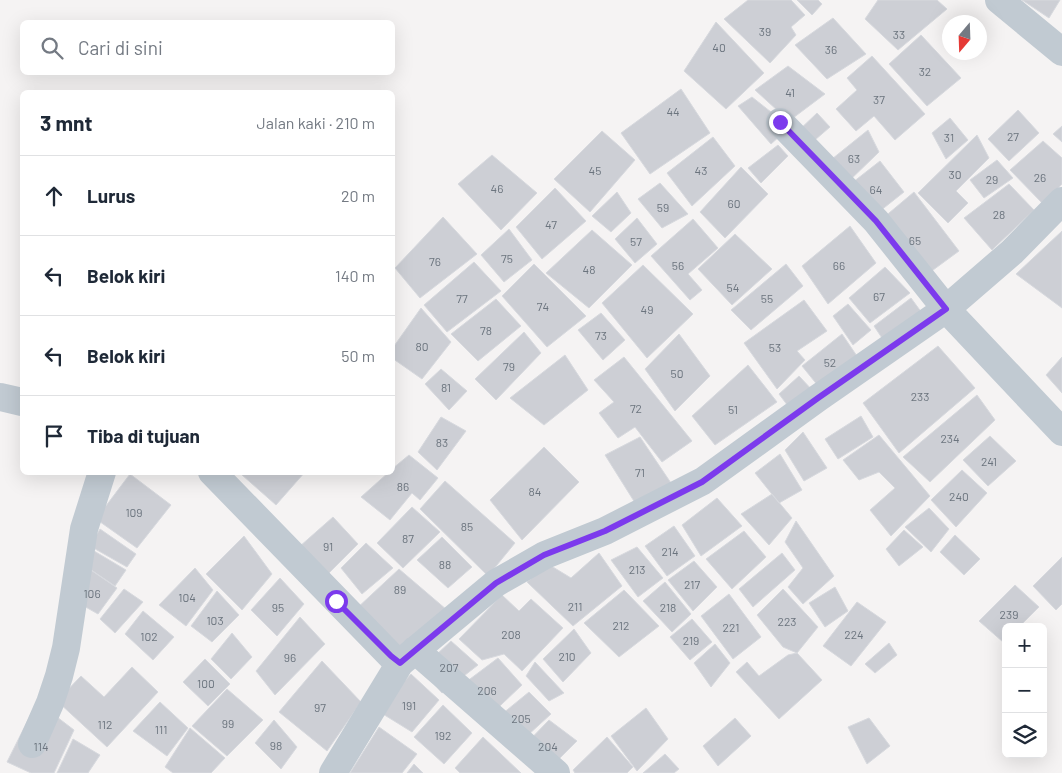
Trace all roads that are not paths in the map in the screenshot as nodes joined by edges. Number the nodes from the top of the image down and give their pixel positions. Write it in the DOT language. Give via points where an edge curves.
graph roads {
  1 [pos="999,0"];
  2 [pos="1062,52"];
  3 [pos="780,122"];
  4 [pos="1062,201"];
  5 [pos="946,309"];
  6 [pos="0,397"];
  7 [pos="20,402"];
  8 [pos="1062,432"];
  9 [pos="101,475"];
  10 [pos="215,475"];
  11 [pos="408,657"];
  12 [pos="32,744"];
  13 [pos="333,773"];
  14 [pos="556,773"];
  1 -- 2 [label="street"];
  3 -- 5 [label="street" via="876,221"];
  4 -- 5 [label="street" via="1012,252"];
  5 -- 8 [label="street"];
  5 -- 11 [label="street" via="702,482 605,531 544,555 496,583"];
  6 -- 7 [label="street"];
  9 -- 12 [label="street" via="84,529 59,676"];
  10 -- 11 [label="street" via="391,656"];
  11 -- 13 [label="street"];
  11 -- 14 [label="street"];
}
